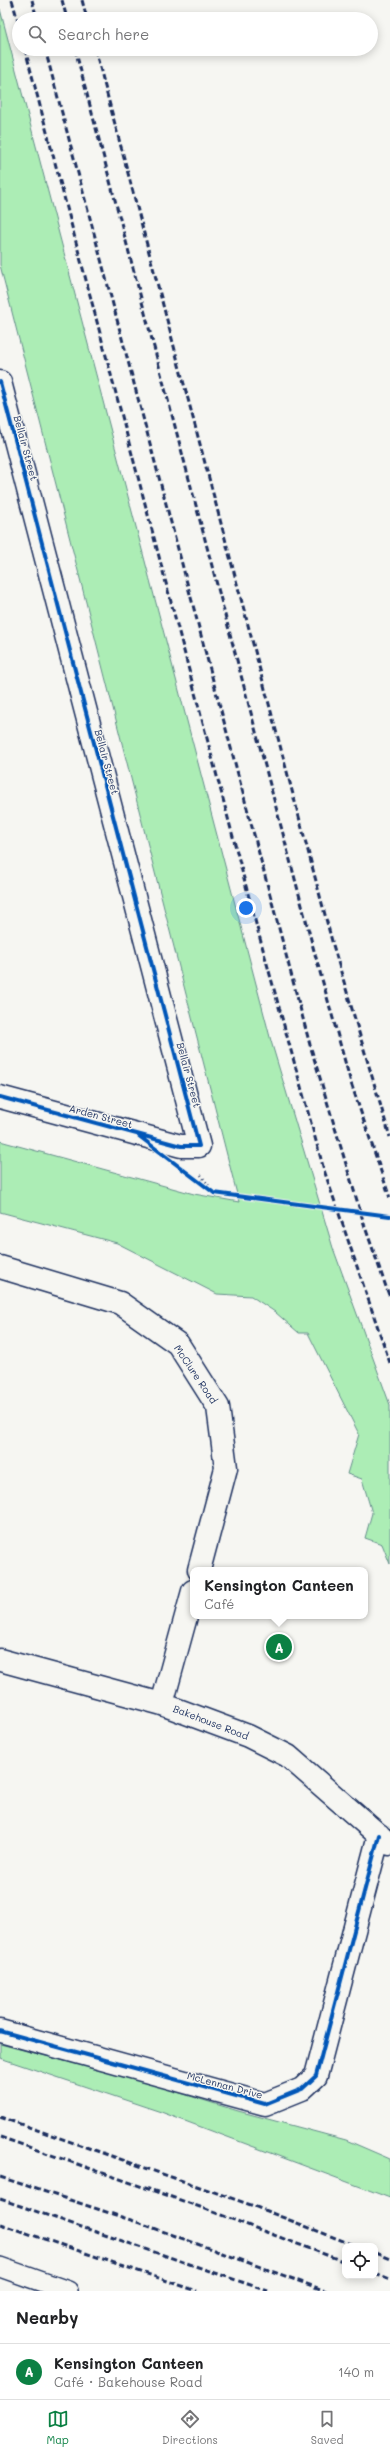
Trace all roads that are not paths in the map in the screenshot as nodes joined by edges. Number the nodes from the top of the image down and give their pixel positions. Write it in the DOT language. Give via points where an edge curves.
graph roads {
  1 [pos="0,382"];
  2 [pos="0,1097"];
  3 [pos="199,1146"];
  4 [pos="0,1267"];
  5 [pos="200,1567"];
  6 [pos="190,1602"];
  7 [pos="0,1660"];
  8 [pos="162,1704"];
  9 [pos="385,1840"];
  10 [pos="0,2031"];
  11 [pos="0,2267"];
  12 [pos="68,2291"];
  1 -- 3 [label="street, Bellair Street"];
  2 -- 3 [label="street, Arden Street" via="181,1146"];
  4 -- 5 [label="street, McClure Road" via="120,1303 178,1344 218,1407 226,1468"];
  6 -- 8 [label="street"];
  7 -- 8 [label="street, Bakehouse Road"];
  8 -- 9 [label="street, Bakehouse Road" via="248,1736 288,1756"];
  9 -- 10 [label="street, McLennan Drive" via="316,2076 302,2089 265,2104"];
  11 -- 12 [label="lane"];
}
